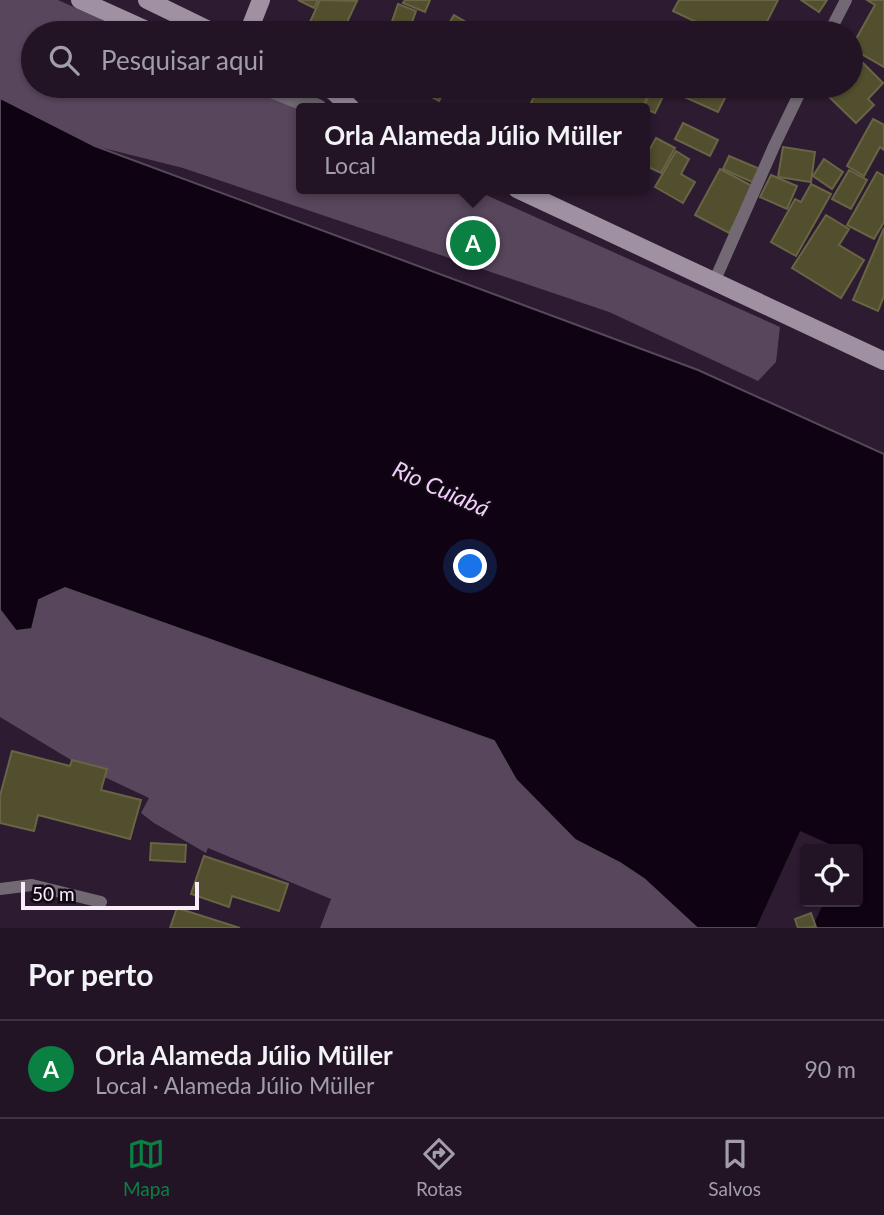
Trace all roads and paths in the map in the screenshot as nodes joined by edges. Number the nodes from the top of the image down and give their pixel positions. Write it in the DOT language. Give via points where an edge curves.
graph roads {
  1 [pos="80,0"];
  2 [pos="147,0"];
  3 [pos="261,0"];
  4 [pos="846,0"];
  5 [pos="174,5"];
  6 [pos="126,21"];
  7 [pos="197,21"];
  8 [pos="253,21"];
  9 [pos="835,21"];
  10 [pos="797,98"];
  11 [pos="528,194"];
  12 [pos="714,282"];
  13 [pos="884,361"];
  14 [pos="0,889"];
  15 [pos="100,901"];
  1 -- 6 [label="main road"];
  2 -- 5 [label="main road"];
  3 -- 8 [label="main road"];
  4 -- 9 [label="lane"];
  5 -- 7 [label="main road"];
  10 -- 12 [label="lane"];
  11 -- 12 [label="main road"];
  12 -- 13 [label="main road"];
  14 -- 15 [label="lane" via="32,885"];
}
